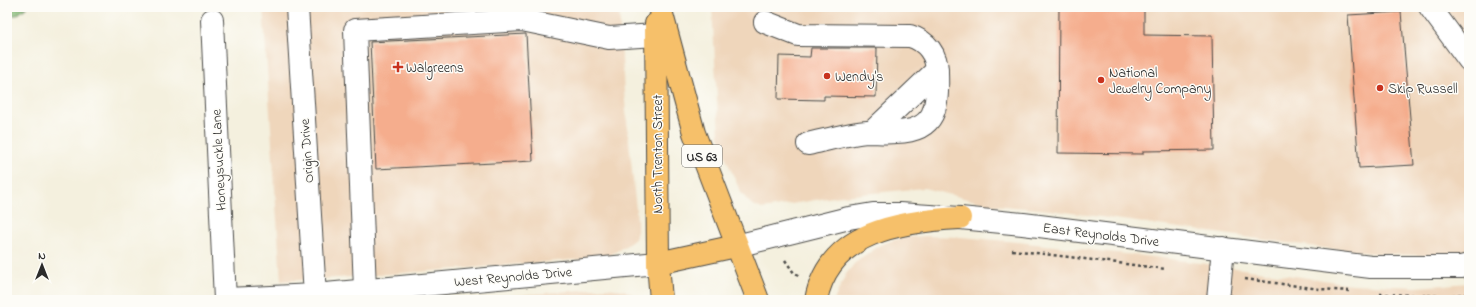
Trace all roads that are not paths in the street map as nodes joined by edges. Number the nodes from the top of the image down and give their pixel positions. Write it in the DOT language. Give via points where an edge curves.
graph roads {
  1 [pos="297,7"];
  2 [pos="656,7"];
  3 [pos="660,7"];
  4 [pos="1430,7"];
  5 [pos="212,20"];
  6 [pos="765,22"];
  7 [pos="656,35"];
  8 [pos="1469,60"];
  9 [pos="937,70"];
  10 [pos="872,132"];
  11 [pos="808,144"];
  12 [pos="960,218"];
  13 [pos="736,246"];
  14 [pos="1223,248"];
  15 [pos="658,262"];
  16 [pos="1469,265"];
  17 [pos="366,290"];
  18 [pos="315,295"];
  19 [pos="225,300"];
  20 [pos="662,300"];
  21 [pos="758,300"];
  22 [pos="816,300"];
  23 [pos="1218,300"];
  1 -- 18 [label="street, Origin Drive"];
  2 -- 7 [label="highway, North Trenton Street"];
  3 -- 13 [label="highway, US 63" via="694,133"];
  4 -- 8 [label="street"];
  5 -- 19 [label="street, Honeysuckle Lane"];
  6 -- 9 [label="street" via="798,35 910,36 919,39 928,48"];
  7 -- 15 [label="highway, North Trenton Street"];
  7 -- 17 [label="street" via="609,38 522,20 355,30"];
  9 -- 10 [label="street"];
  9 -- 10 [label="street" via="937,100 931,118 908,131"];
  10 -- 11 [label="street"];
  12 -- 13 [label="street, East Reynolds Drive" via="873,214"];
  12 -- 14 [label="street, East Reynolds Drive"];
  12 -- 22 [label="highway" via="926,220 860,239 835,258 825,273"];
  13 -- 15 [label="highway"];
  13 -- 21 [label="highway, US 63"];
  14 -- 16 [label="street, East Reynolds Drive" via="1371,267"];
  14 -- 23 [label="street"];
  15 -- 17 [label="street, West Reynolds Drive"];
  15 -- 20 [label="highway, North Trenton Street"];
  17 -- 18 [label="street, West Reynolds Drive"];
  18 -- 19 [label="street, West Reynolds Drive"];
}
